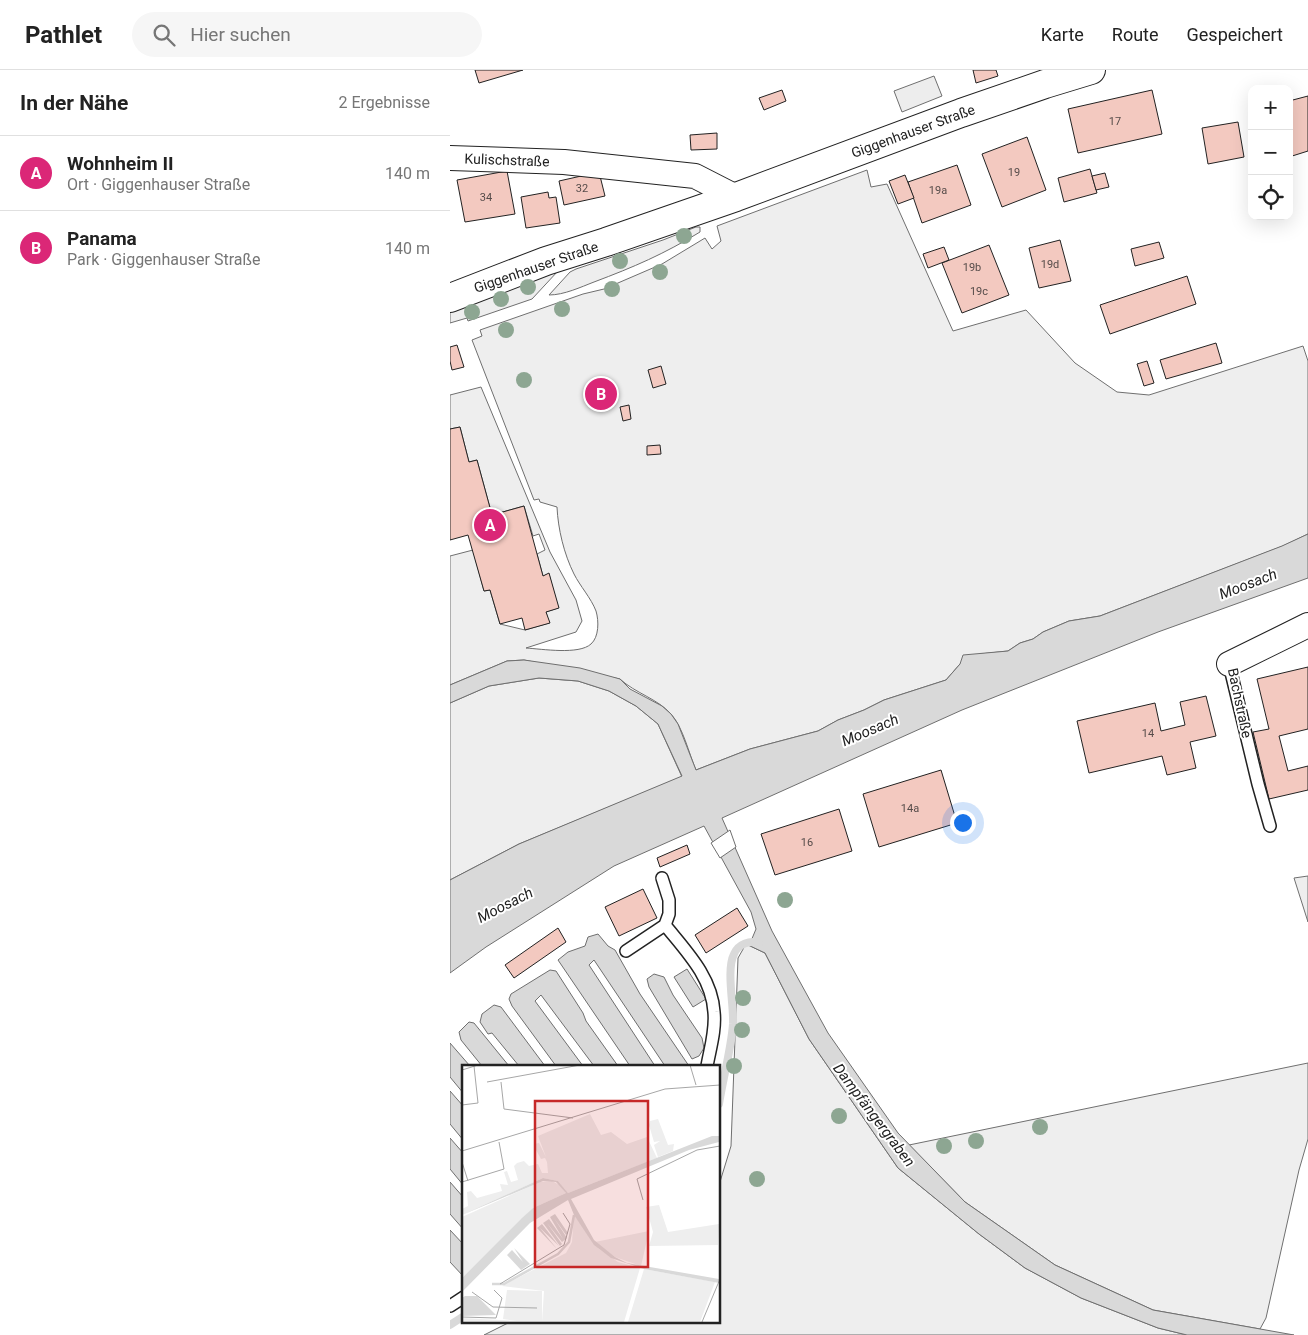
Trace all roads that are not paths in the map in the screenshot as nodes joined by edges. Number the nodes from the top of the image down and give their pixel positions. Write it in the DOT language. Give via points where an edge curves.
graph roads {
  1 [pos="1091,70"];
  2 [pos="450,158"];
  3 [pos="736,197"];
  4 [pos="450,298"];
  5 [pos="1308,625"];
  6 [pos="1229,664"];
  7 [pos="1270,826"];
  8 [pos="662,878"];
  9 [pos="665,925"];
  10 [pos="626,951"];
  11 [pos="707,1065"];
  12 [pos="462,1298"];
  13 [pos="450,1306"];
  1 -- 3 [label="main road, Giggenhauser Straße" via="962,113"];
  2 -- 3 [label="street, Kulischstraße" via="564,162 695,176"];
  3 -- 4 [label="main road, Giggenhauser Straße" via="546,261"];
  5 -- 6 [label="street, Bachstraße"];
  6 -- 7 [label="lane, Bachstraße"];
  8 -- 9 [label="lane" via="669,900"];
  9 -- 10 [label="lane"];
  9 -- 11 [label="lane" via="707,981 713,1000 714,1029"];
  12 -- 13 [label="lane"];
}
